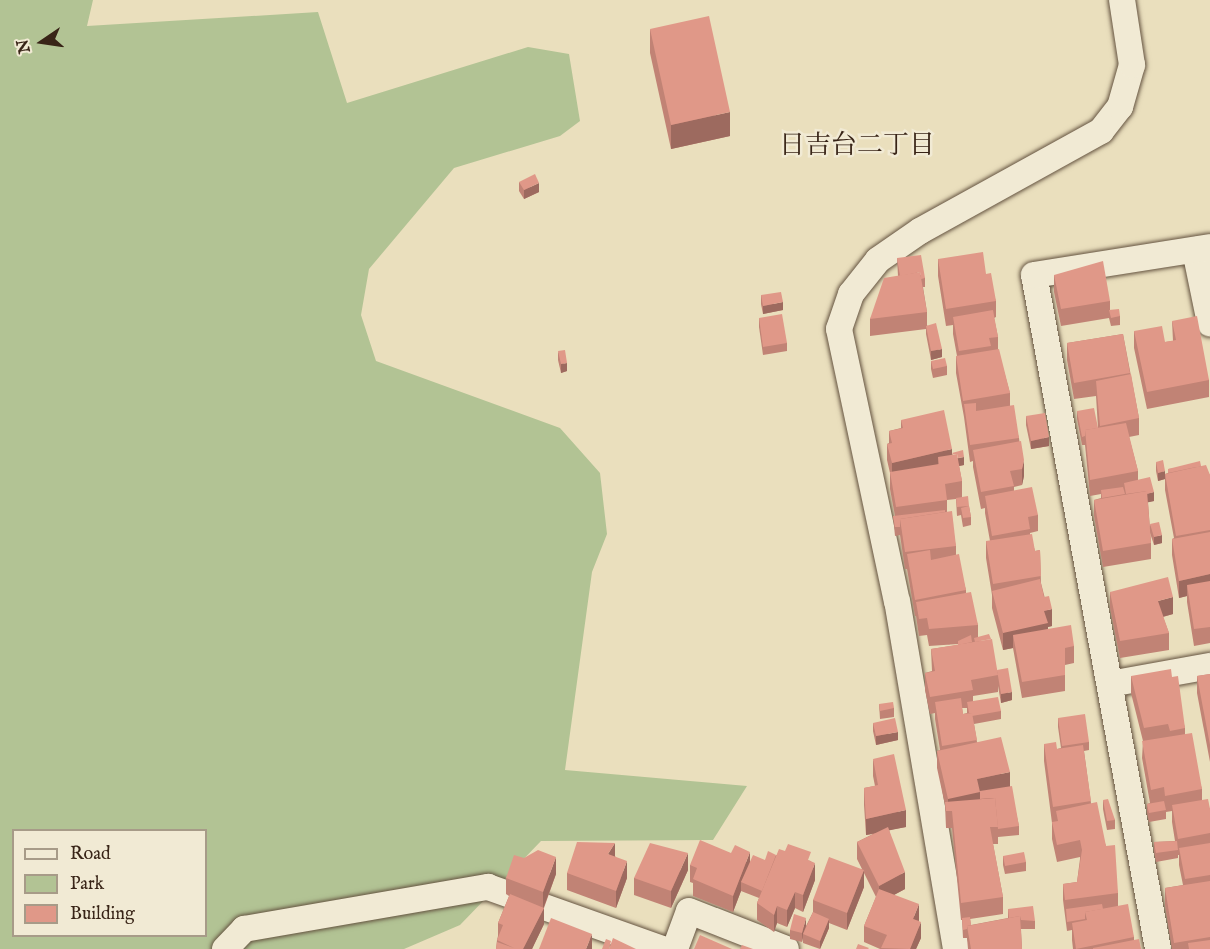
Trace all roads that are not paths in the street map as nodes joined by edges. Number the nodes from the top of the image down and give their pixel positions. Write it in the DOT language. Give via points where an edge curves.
graph roads {
  1 [pos="1122,0"];
  2 [pos="1203,249"];
  3 [pos="1210,323"];
  4 [pos="1210,666"];
  5 [pos="1110,684"];
  6 [pos="225,949"];
  7 [pos="662,949"];
  8 [pos="675,949"];
  9 [pos="786,949"];
  10 [pos="956,949"];
  11 [pos="1158,949"];
  1 -- 10 [label="street" via="1132,65 1120,107 1101,131 920,231 878,260 851,294 839,329 897,602"];
  2 -- 3 [label="street"];
  2 -- 5 [label="street" via="1034,274"];
  4 -- 5 [label="street"];
  5 -- 11 [label="street"];
  6 -- 7 [label="street" via="244,929 488,887"];
  8 -- 9 [label="street" via="689,911"];
}
